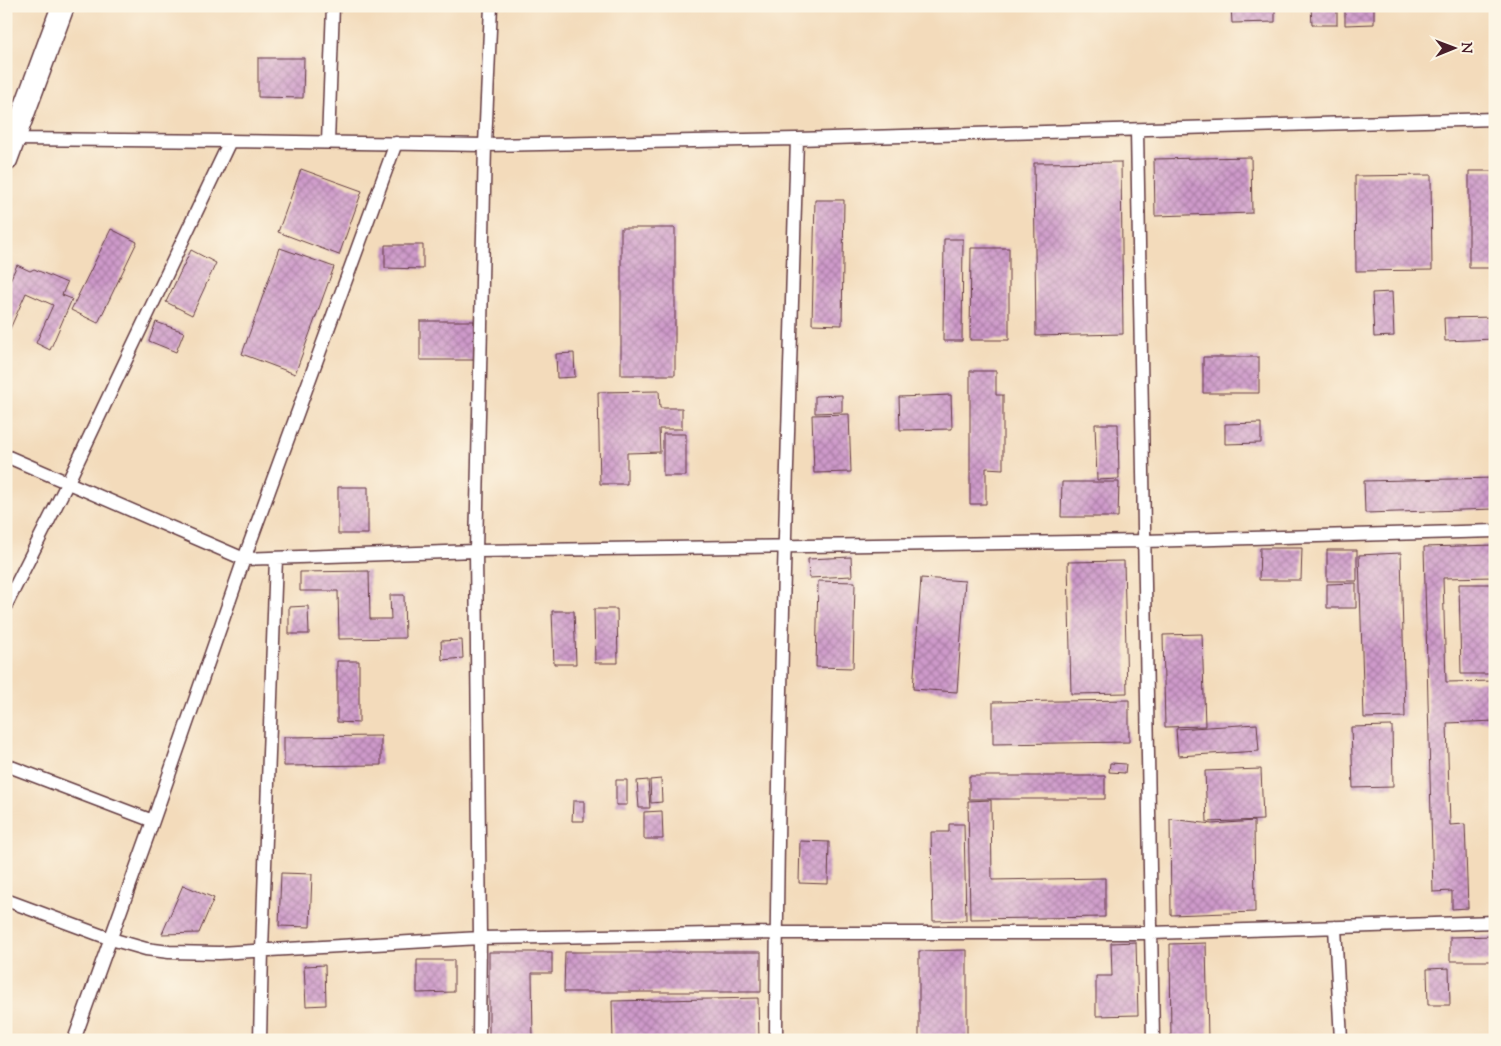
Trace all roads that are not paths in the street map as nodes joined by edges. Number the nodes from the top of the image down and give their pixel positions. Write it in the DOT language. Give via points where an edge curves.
graph roads {
  1 [pos="63,6"];
  2 [pos="333,6"];
  3 [pos="490,6"];
  4 [pos="1495,118"];
  5 [pos="1137,130"];
  6 [pos="10,138"];
  7 [pos="796,140"];
  8 [pos="230,141"];
  9 [pos="328,142"];
  10 [pos="396,143"];
  11 [pos="486,145"];
  12 [pos="6,160"];
  13 [pos="6,456"];
  14 [pos="68,482"];
  15 [pos="1495,531"];
  16 [pos="1144,541"];
  17 [pos="785,546"];
  18 [pos="476,552"];
  19 [pos="276,558"];
  20 [pos="244,559"];
  21 [pos="6,605"];
  22 [pos="6,766"];
  23 [pos="153,821"];
  24 [pos="6,900"];
  25 [pos="1495,922"];
  26 [pos="1335,927"];
  27 [pos="776,933"];
  28 [pos="1151,933"];
  29 [pos="480,938"];
  30 [pos="111,939"];
  31 [pos="262,950"];
  32 [pos="74,1040"];
  33 [pos="260,1040"];
  34 [pos="479,1040"];
  35 [pos="776,1040"];
  36 [pos="1153,1040"];
  37 [pos="1341,1040"];
  1 -- 6 [label="highway"];
  2 -- 9 [label="street"];
  3 -- 11 [label="street"];
  4 -- 5 [label="street"];
  5 -- 7 [label="street"];
  5 -- 16 [label="street"];
  6 -- 8 [label="street"];
  6 -- 12 [label="highway"];
  7 -- 11 [label="street"];
  7 -- 17 [label="street"];
  8 -- 9 [label="street"];
  8 -- 14 [label="street"];
  9 -- 10 [label="street"];
  10 -- 11 [label="street"];
  10 -- 20 [label="street"];
  11 -- 18 [label="street"];
  13 -- 14 [label="street"];
  14 -- 20 [label="street"];
  14 -- 21 [label="street"];
  15 -- 16 [label="street"];
  16 -- 17 [label="street"];
  16 -- 28 [label="street"];
  17 -- 18 [label="street"];
  17 -- 27 [label="street"];
  18 -- 19 [label="street"];
  18 -- 29 [label="street"];
  19 -- 20 [label="street"];
  19 -- 31 [label="street"];
  20 -- 23 [label="street"];
  22 -- 23 [label="street"];
  23 -- 30 [label="street"];
  24 -- 30 [label="street"];
  25 -- 26 [label="street"];
  26 -- 28 [label="street"];
  26 -- 37 [label="street"];
  27 -- 28 [label="street"];
  27 -- 29 [label="street"];
  27 -- 35 [label="street"];
  28 -- 36 [label="street"];
  29 -- 31 [label="street"];
  29 -- 34 [label="street"];
  30 -- 31 [label="street" via="169,952"];
  30 -- 32 [label="street"];
  31 -- 33 [label="street"];
}
